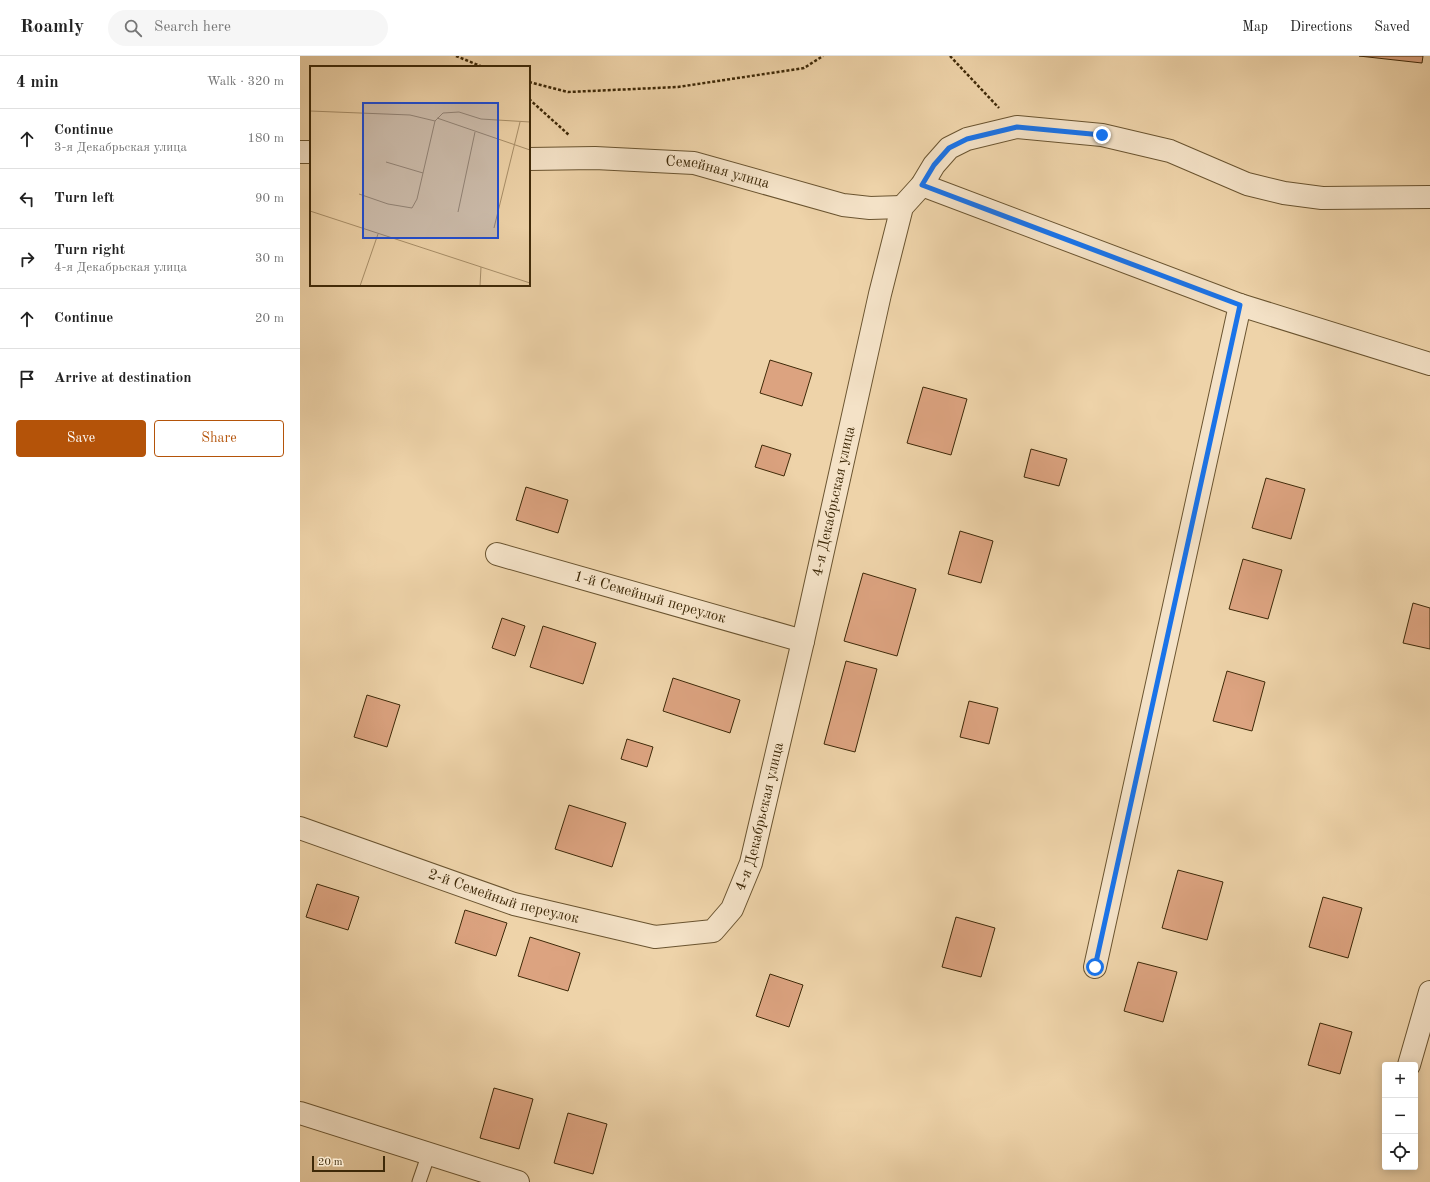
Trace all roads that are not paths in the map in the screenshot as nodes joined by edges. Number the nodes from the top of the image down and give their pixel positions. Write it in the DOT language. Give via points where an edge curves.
graph roads {
  1 [pos="530,159"];
  2 [pos="922,185"];
  3 [pos="1430,197"];
  4 [pos="902,207"];
  5 [pos="1240,305"];
  6 [pos="1430,364"];
  7 [pos="497,554"];
  8 [pos="803,641"];
  9 [pos="300,828"];
  10 [pos="713,931"];
  11 [pos="1095,967"];
  12 [pos="1430,992"];
  13 [pos="1410,1062"];
  14 [pos="300,1113"];
  15 [pos="429,1153"];
  16 [pos="419,1182"];
  17 [pos="518,1182"];
  1 -- 4 [label="street, Семейная улица" via="595,158 694,163 843,205 870,208"];
  2 -- 3 [label="street, 4-я Декабрьская улица" via="934,165 949,148 967,139 1017,127 1102,135 1170,151 1247,184 1284,193 1322,198"];
  2 -- 4 [label="street, 4-я Декабрьская улица"];
  2 -- 5 [label="street"];
  4 -- 8 [label="street, 4-я Декабрьская улица" via="880,294"];
  5 -- 6 [label="street"];
  5 -- 11 [label="street"];
  7 -- 8 [label="street, 1-й Семейный переулок"];
  8 -- 10 [label="street, 4-я Декабрьская улица" via="751,863 732,909"];
  9 -- 10 [label="street, 2-й Семейный переулок" via="514,904 655,937"];
  12 -- 13 [label="street"];
  14 -- 15 [label="street"];
  15 -- 16 [label="lane"];
  15 -- 17 [label="street"];
}
